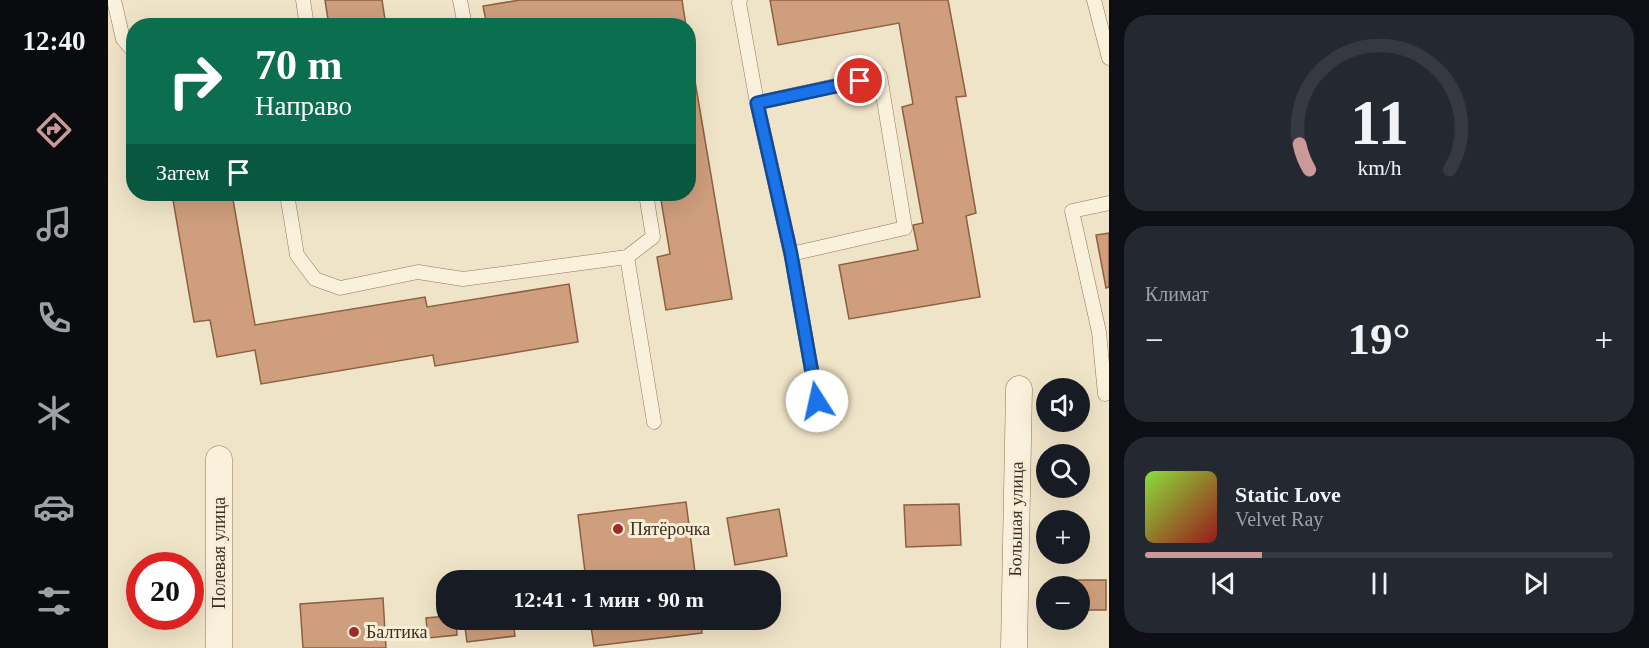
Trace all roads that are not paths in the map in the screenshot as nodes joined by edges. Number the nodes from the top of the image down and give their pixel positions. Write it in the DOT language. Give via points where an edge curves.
graph roads {
  1 [pos="114,0"];
  2 [pos="303,0"];
  3 [pos="460,0"];
  4 [pos="740,0"];
  5 [pos="1094,0"];
  6 [pos="306,18"];
  7 [pos="463,18"];
  8 [pos="126,43"];
  9 [pos="1109,58"];
  10 [pos="757,103"];
  11 [pos="288,201"];
  12 [pos="647,201"];
  13 [pos="1109,202"];
  14 [pos="791,254"];
  15 [pos="627,257"];
  16 [pos="1104,331"];
  17 [pos="1019,389"];
  18 [pos="1105,394"];
  19 [pos="817,401"];
  20 [pos="654,422"];
  21 [pos="219,459"];
  22 [pos="219,648"];
  23 [pos="1014,648"];
  1 -- 8 [label="lane"];
  2 -- 6 [label="lane"];
  3 -- 7 [label="lane"];
  4 -- 10 [label="lane"];
  5 -- 9 [label="lane"];
  10 -- 14 [label="lane"];
  10 -- 14 [label="lane" via="880,76 906,228"];
  11 -- 15 [label="lane" via="297,255 315,279 340,288 418,272 463,279"];
  12 -- 15 [label="lane" via="653,237"];
  13 -- 16 [label="lane" via="1072,211"];
  14 -- 19 [label="lane"];
  15 -- 20 [label="lane"];
  16 -- 18 [label="lane"];
  17 -- 23 [label="street, Большая улица"];
  21 -- 22 [label="street, Полевая улица"];
}
